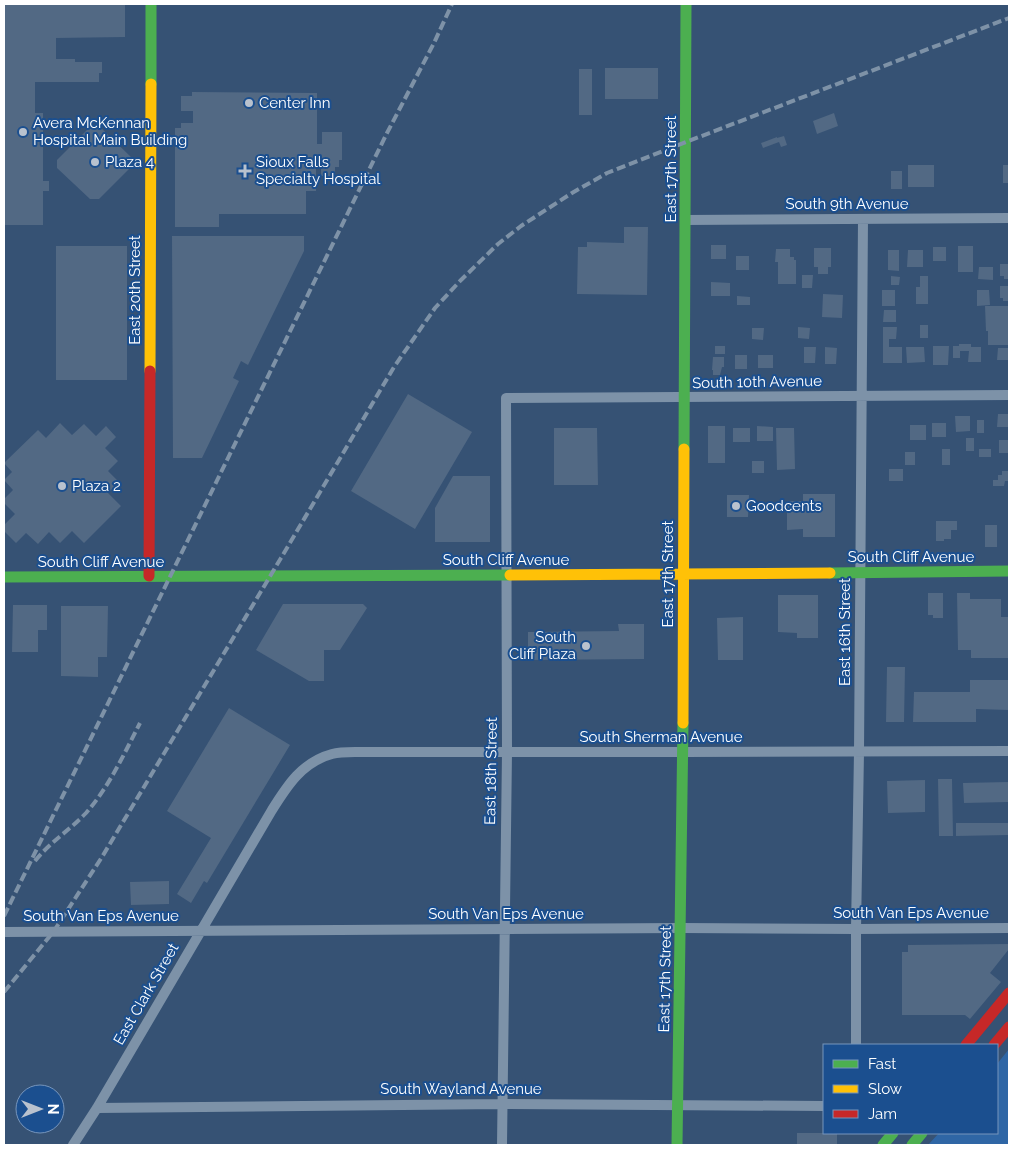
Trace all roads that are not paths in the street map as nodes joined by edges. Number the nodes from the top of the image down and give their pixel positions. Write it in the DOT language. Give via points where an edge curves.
graph roads {
  1 [pos="151,4"];
  2 [pos="686,4"];
  3 [pos="1009,218"];
  4 [pos="863,219"];
  5 [pos="685,220"];
  6 [pos="1009,395"];
  7 [pos="862,396"];
  8 [pos="506,398"];
  9 [pos="684,398"];
  10 [pos="1009,571"];
  11 [pos="860,572"];
  12 [pos="506,574"];
  13 [pos="684,574"];
  14 [pos="149,576"];
  15 [pos="4,577"];
  16 [pos="1009,751"];
  17 [pos="507,752"];
  18 [pos="683,752"];
  19 [pos="859,752"];
  20 [pos="313,761"];
  21 [pos="681,928"];
  22 [pos="1009,928"];
  23 [pos="504,929"];
  24 [pos="856,929"];
  25 [pos="200,931"];
  26 [pos="4,932"];
  27 [pos="1009,993"];
  28 [pos="1009,1027"];
  29 [pos="856,1044"];
  30 [pos="967,1044"];
  31 [pos="995,1044"];
  32 [pos="502,1104"];
  33 [pos="678,1105"];
  34 [pos="823,1106"];
  35 [pos="97,1108"];
  36 [pos="892,1134"];
  37 [pos="921,1134"];
  38 [pos="73,1145"];
  39 [pos="502,1145"];
  40 [pos="677,1145"];
  41 [pos="883,1145"];
  42 [pos="912,1145"];
  1 -- 14 [label="street, East 20th Street"];
  2 -- 5 [label="street, East 17th Street"];
  3 -- 4 [label="street, South 9th Avenue"];
  4 -- 5 [label="street, South 9th Avenue"];
  4 -- 7 [label="street, East 16th Street"];
  5 -- 9 [label="street, East 17th Street"];
  6 -- 7 [label="street, South 10th Avenue"];
  7 -- 9 [label="street, South 10th Avenue"];
  7 -- 11 [label="street, East 16th Street"];
  8 -- 9 [label="street, South 10th Avenue"];
  8 -- 12 [label="street, East 18th Street"];
  9 -- 13 [label="street, East 17th Street"];
  10 -- 11 [label="street, South Cliff Avenue"];
  11 -- 13 [label="street, South Cliff Avenue"];
  11 -- 19 [label="street, East 16th Street"];
  12 -- 13 [label="street, South Cliff Avenue"];
  12 -- 14 [label="street, South Cliff Avenue"];
  12 -- 17 [label="street, East 18th Street"];
  13 -- 18 [label="street, East 17th Street"];
  14 -- 15 [label="street, South Cliff Avenue"];
  16 -- 19 [label="street, South Sherman Avenue"];
  17 -- 18 [label="street, South Sherman Avenue"];
  17 -- 20 [label="street, South Sherman Avenue" via="356,752 332,754"];
  17 -- 23 [label="street, East 18th Street"];
  18 -- 19 [label="street, South Sherman Avenue"];
  18 -- 21 [label="street, East 17th Street"];
  19 -- 24 [label="street, East 16th Street"];
  20 -- 25 [label="street, East Clark Street" via="296,776 277,802"];
  21 -- 23 [label="street, South Van Eps Avenue"];
  21 -- 24 [label="street, South Van Eps Avenue"];
  21 -- 33 [label="street, East 17th Street"];
  22 -- 24 [label="street, South Van Eps Avenue"];
  23 -- 25 [label="street, South Van Eps Avenue"];
  23 -- 32 [label="street, East 18th Street"];
  24 -- 29 [label="street, East 16th Street"];
  25 -- 26 [label="street, South Van Eps Avenue"];
  25 -- 35 [label="street, East Clark Street"];
  27 -- 30 [label="street"];
  28 -- 31 [label="street"];
  32 -- 33 [label="street, South Wayland Avenue"];
  32 -- 35 [label="street, South Wayland Avenue"];
  32 -- 39 [label="street, East 18th Street"];
  33 -- 34 [label="street, South Wayland Avenue"];
  33 -- 40 [label="street, East 17th Street"];
  35 -- 38 [label="street, East Clark Street"];
  36 -- 41 [label="street"];
  37 -- 42 [label="street"];
}
